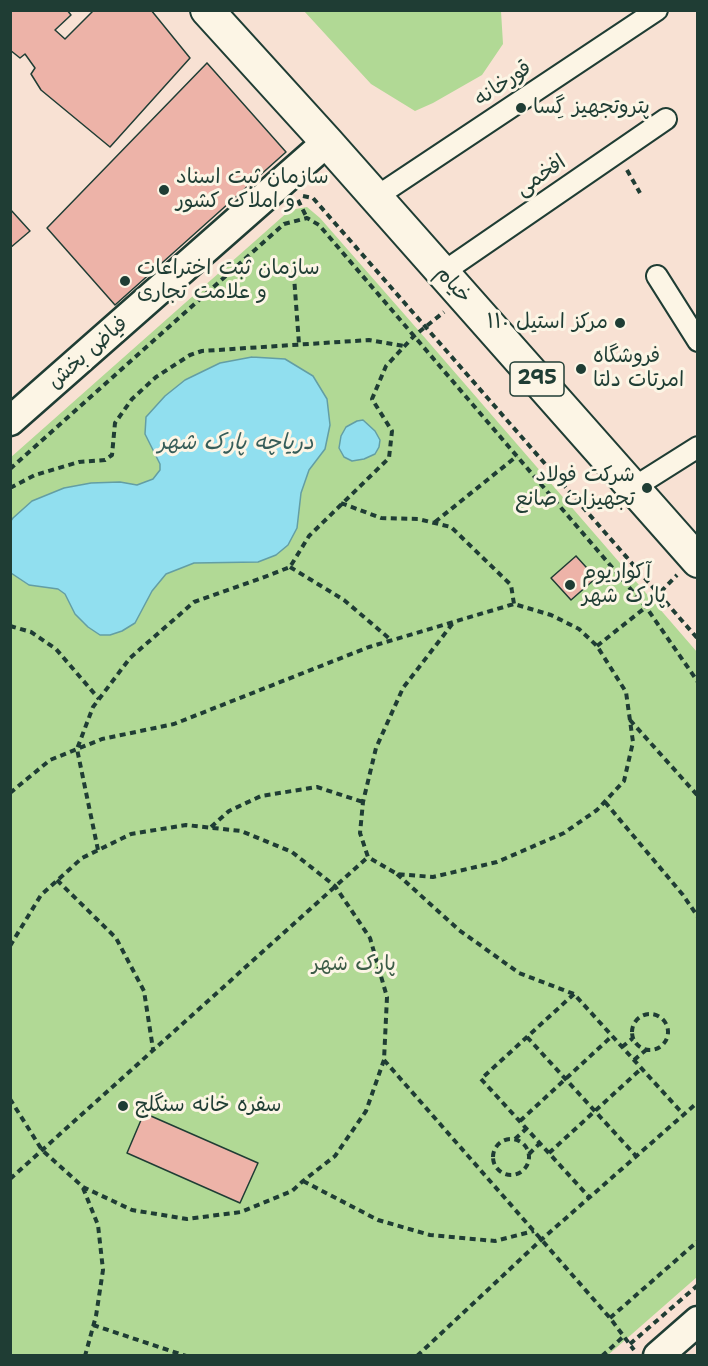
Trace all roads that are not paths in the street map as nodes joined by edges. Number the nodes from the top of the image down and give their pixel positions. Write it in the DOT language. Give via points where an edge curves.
graph roads {
  1 [pos="207,10"];
  2 [pos="657,10"];
  3 [pos="666,119"];
  4 [pos="323,137"];
  5 [pos="376,197"];
  6 [pos="442,273"];
  7 [pos="657,276"];
  8 [pos="698,341"];
  9 [pos="10,397"];
  10 [pos="10,421"];
  11 [pos="698,447"];
  12 [pos="633,488"];
  13 [pos="696,559"];
  14 [pos="698,1321"];
  15 [pos="658,1356"];
  1 -- 4 [label="main road, خیام / 295"];
  2 -- 5 [label="street, قورخانه"];
  3 -- 6 [label="street, افخمی"];
  4 -- 5 [label="main road, خیام / 295"];
  4 -- 9 [label="street, فیاض بخش"];
  4 -- 10 [label="street, فیاض بخش"];
  5 -- 6 [label="main road, خیام / 295"];
  6 -- 12 [label="main road, خیام / 295"];
  7 -- 8 [label="street"];
  11 -- 12 [label="street"];
  12 -- 13 [label="main road, خیام / 295"];
  14 -- 15 [label="street"];
}
